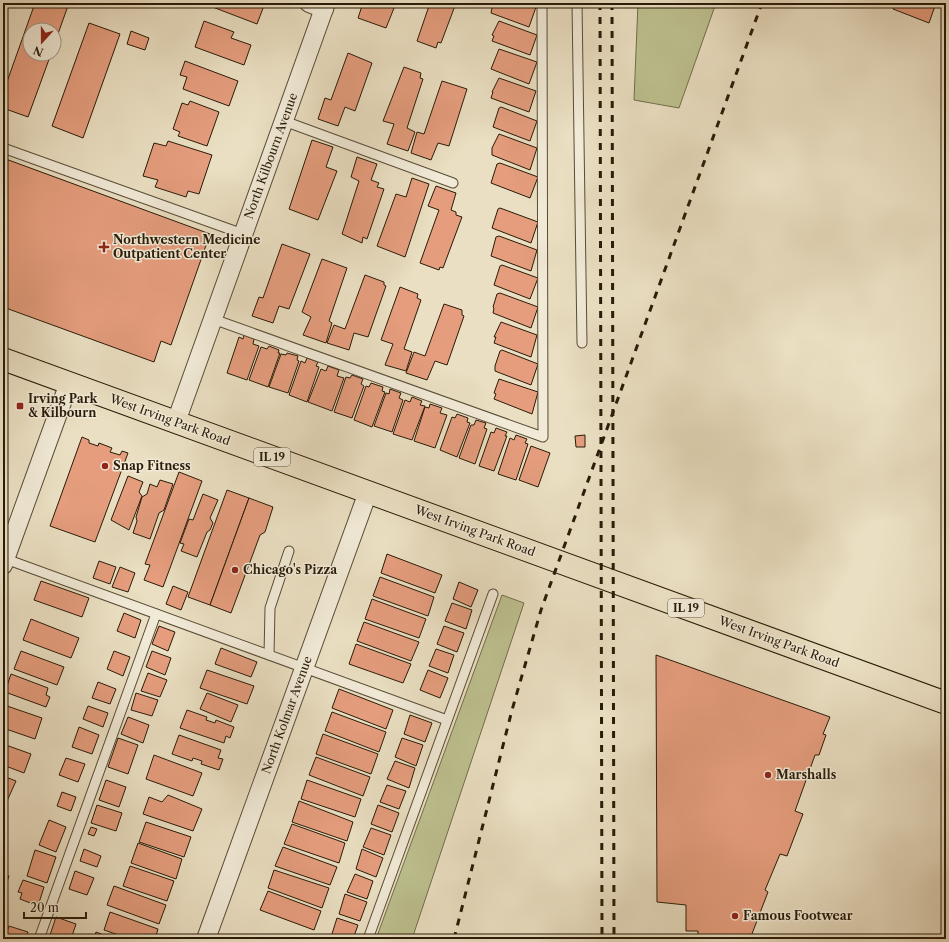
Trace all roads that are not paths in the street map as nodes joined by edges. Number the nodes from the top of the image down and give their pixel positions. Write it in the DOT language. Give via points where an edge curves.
graph roads {
  1 [pos="542,3"];
  2 [pos="577,3"];
  3 [pos="320,5"];
  4 [pos="284,121"];
  5 [pos="3,148"];
  6 [pos="453,183"];
  7 [pos="243,234"];
  8 [pos="213,318"];
  9 [pos="582,343"];
  10 [pos="3,359"];
  11 [pos="68,383"];
  12 [pos="176,422"];
  13 [pos="368,492"];
  14 [pos="289,551"];
  15 [pos="4,561"];
  16 [pos="493,594"];
  17 [pos="156,614"];
  18 [pos="268,655"];
  19 [pos="304,668"];
  20 [pos="946,703"];
  21 [pos="447,720"];
  22 [pos="39,939"];
  23 [pos="206,939"];
  24 [pos="368,939"];
  1 -- 8 [label="lane" via="543,437"];
  2 -- 9 [label="lane"];
  3 -- 4 [label="street, North Kilbourn Avenue"];
  4 -- 6 [label="lane"];
  4 -- 7 [label="street, North Kilbourn Avenue"];
  5 -- 7 [label="lane"];
  7 -- 8 [label="street, North Kilbourn Avenue"];
  8 -- 12 [label="street, North Kilbourn Avenue"];
  10 -- 11 [label="main road, West Irving Park Road / IL 19"];
  11 -- 12 [label="main road, West Irving Park Road / IL 19"];
  11 -- 15 [label="street"];
  12 -- 13 [label="main road, West Irving Park Road / IL 19"];
  13 -- 19 [label="street, North Kolmar Avenue"];
  13 -- 20 [label="main road, West Irving Park Road / IL 19"];
  14 -- 18 [label="lane" via="270,608"];
  15 -- 17 [label="lane"];
  16 -- 21 [label="lane"];
  17 -- 18 [label="lane"];
  17 -- 22 [label="lane"];
  18 -- 19 [label="lane"];
  19 -- 21 [label="lane"];
  19 -- 23 [label="street, North Kolmar Avenue"];
  21 -- 24 [label="lane"];
}
